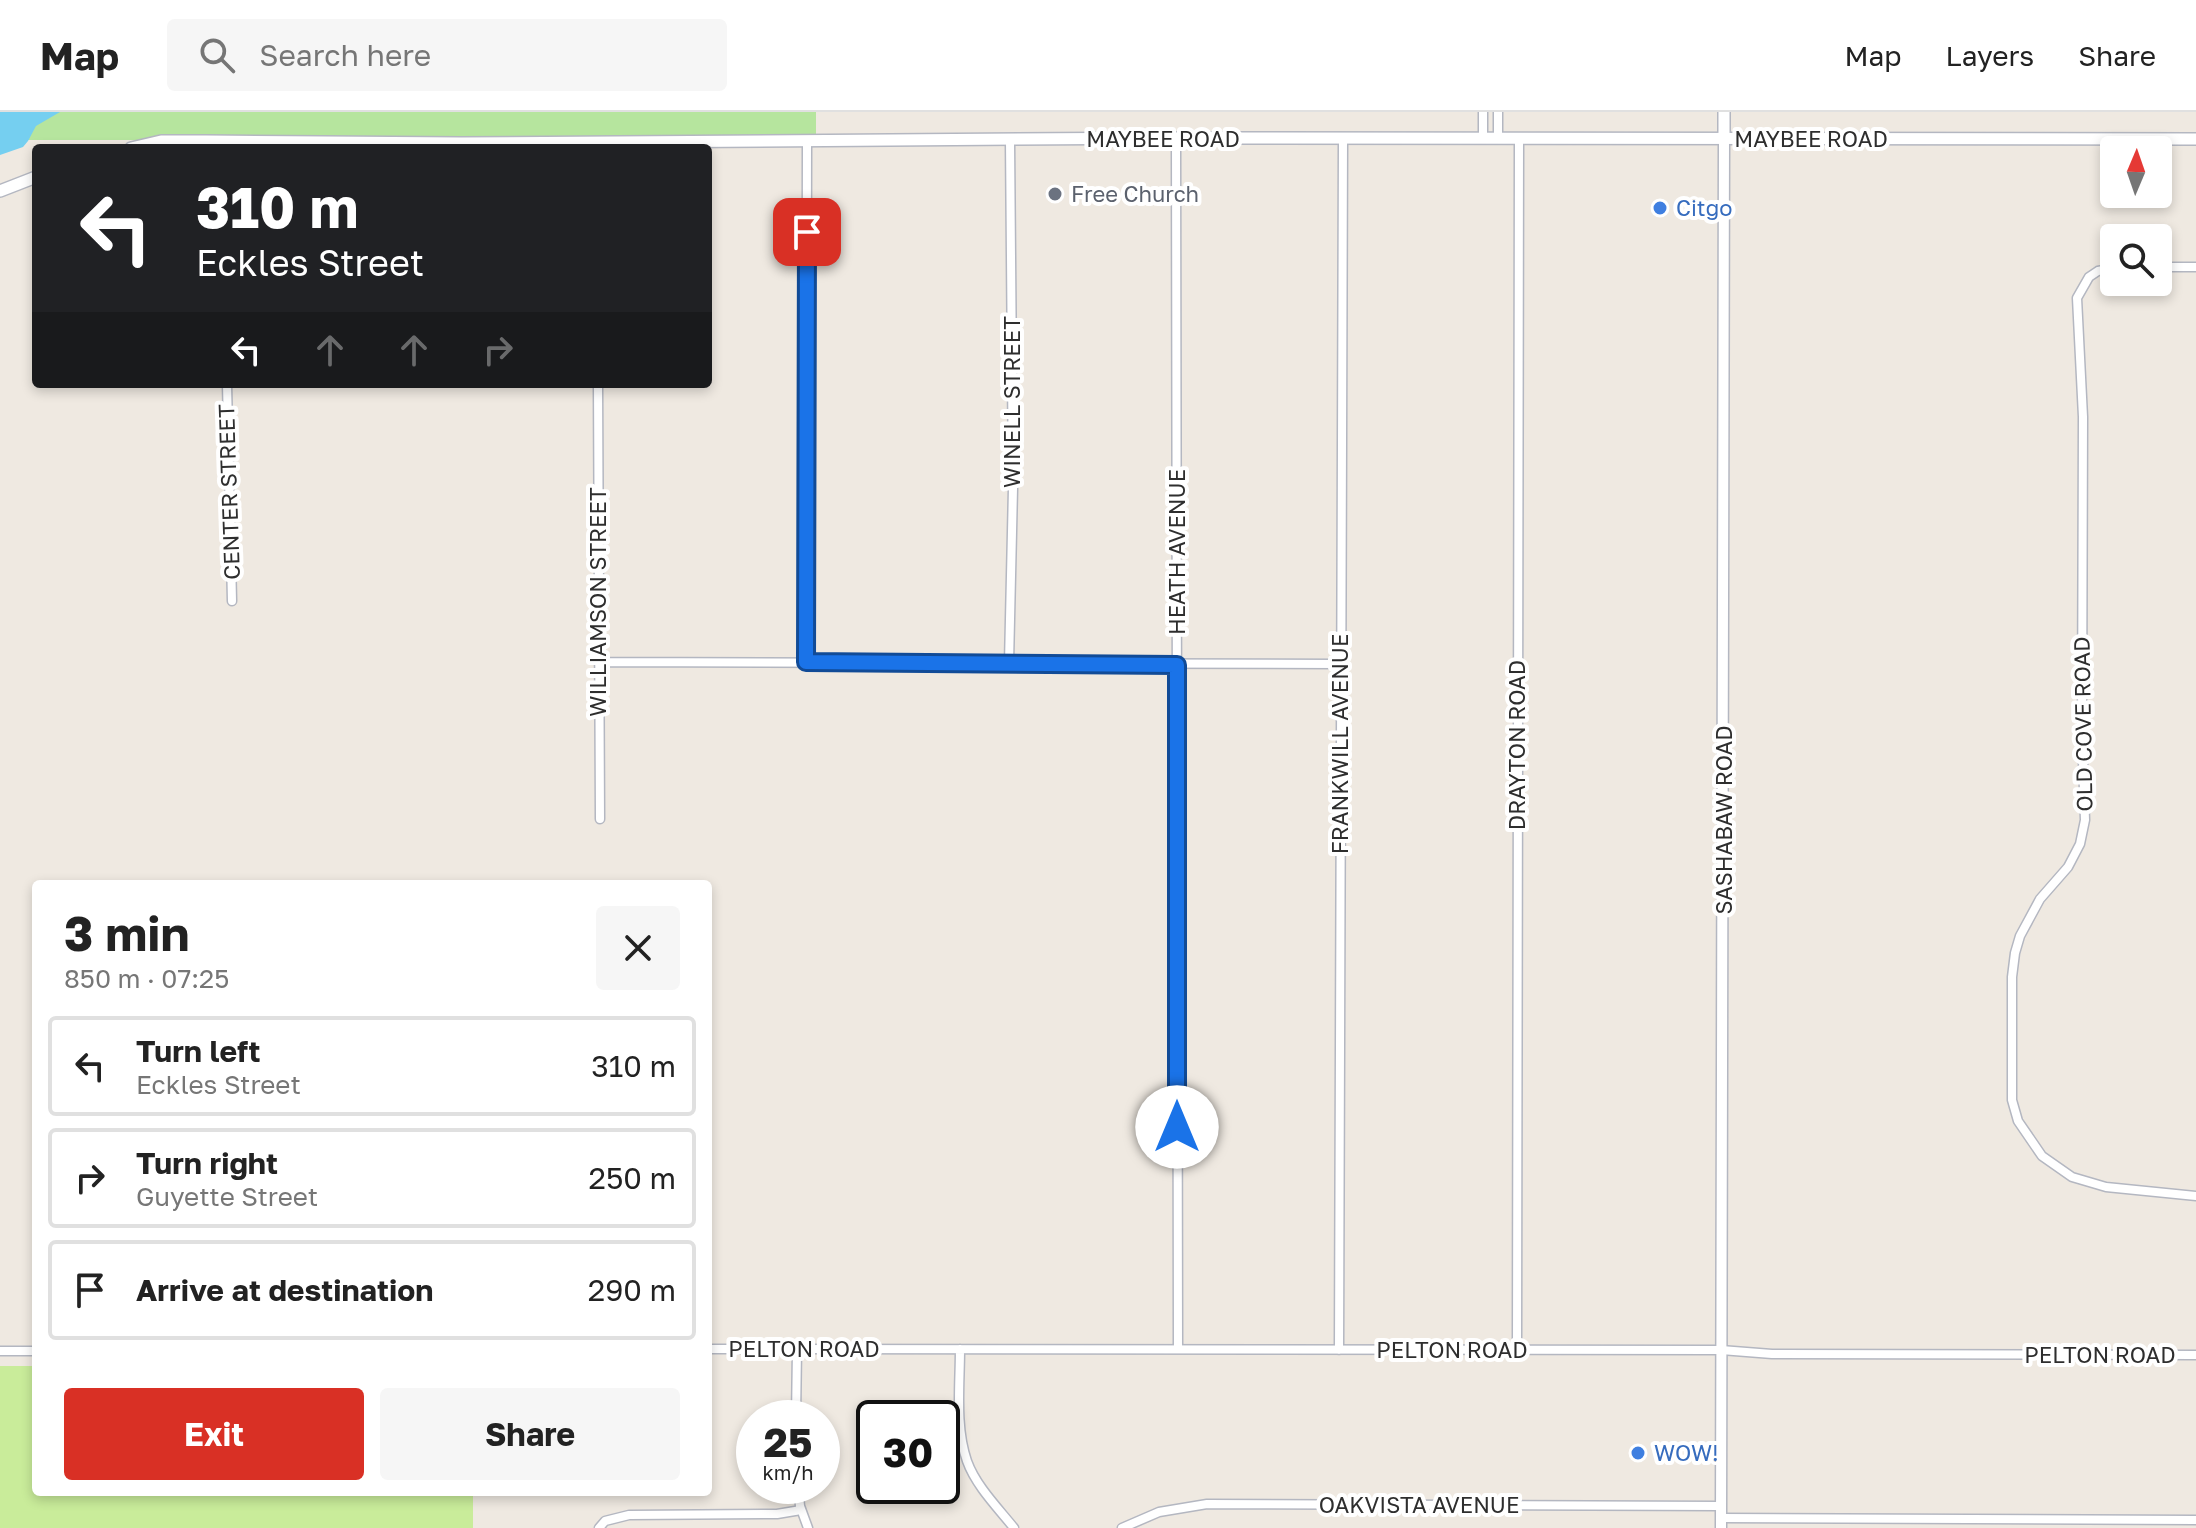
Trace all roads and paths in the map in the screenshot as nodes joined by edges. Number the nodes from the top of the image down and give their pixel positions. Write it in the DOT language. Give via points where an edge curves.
graph roads {
  1 [pos="1483,112"];
  2 [pos="1498,112"];
  3 [pos="1724,112"];
  4 [pos="1176,138"];
  5 [pos="1343,139"];
  6 [pos="1483,139"];
  7 [pos="1498,139"];
  8 [pos="1519,139"];
  9 [pos="1724,139"];
  10 [pos="2196,139"];
  11 [pos="1010,141"];
  12 [pos="807,142"];
  13 [pos="148,144"];
  14 [pos="211,144"];
  15 [pos="668,144"];
  16 [pos="32,179"];
  17 [pos="0,191"];
  18 [pos="2172,267"];
  19 [pos="2196,267"];
  20 [pos="2100,271"];
  21 [pos="227,388"];
  22 [pos="598,388"];
  23 [pos="232,601"];
  24 [pos="598,662"];
  25 [pos="806,662"];
  26 [pos="1009,663"];
  27 [pos="1340,664"];
  28 [pos="1177,665"];
  29 [pos="600,819"];
  30 [pos="2196,1196"];
  31 [pos="712,1349"];
  32 [pos="797,1349"];
  33 [pos="960,1349"];
  34 [pos="1178,1349"];
  35 [pos="1339,1350"];
  36 [pos="1517,1350"];
  37 [pos="1721,1350"];
  38 [pos="0,1351"];
  39 [pos="32,1351"];
  40 [pos="2196,1355"];
  41 [pos="796,1400"];
  42 [pos="800,1504"];
  43 [pos="1721,1506"];
  44 [pos="801,1510"];
  45 [pos="2196,1520"];
  46 [pos="1721,1523"];
  47 [pos="599,1528"];
  48 [pos="808,1528"];
  49 [pos="1014,1528"];
  50 [pos="1122,1528"];
  1 -- 6 [label="street"];
  2 -- 7 [label="street"];
  3 -- 9 [label="main road, SASHABAW ROAD"];
  4 -- 5 [label="main road, MAYBEE ROAD"];
  4 -- 11 [label="main road, MAYBEE ROAD"];
  4 -- 28 [label="street, HEATH AVENUE"];
  5 -- 6 [label="main road, MAYBEE ROAD"];
  5 -- 27 [label="street, FRANKWILL AVENUE"];
  6 -- 7 [label="main road, MAYBEE ROAD"];
  7 -- 8 [label="main road, MAYBEE ROAD"];
  8 -- 9 [label="main road, MAYBEE ROAD"];
  8 -- 36 [label="street, DRAYTON ROAD"];
  9 -- 10 [label="main road, MAYBEE ROAD"];
  9 -- 37 [label="street, SASHABAW ROAD"];
  11 -- 12 [label="main road, MAYBEE ROAD"];
  11 -- 26 [label="street, WINELL STREET"];
  12 -- 15 [label="main road, MAYBEE ROAD"];
  12 -- 25 [label="street"];
  13 -- 14 [label="main road, MAYBEE ROAD"];
  16 -- 17 [label="main road"];
  18 -- 19 [label="street"];
  20 -- 30 [label="street, OLD COVE ROAD" via="2089,277 2077,298 2083,417 2085,820 2068,867 2040,899 2015,953 2012,1100 2018,1121 2042,1156 2072,1177 2106,1187"];
  21 -- 23 [label="street, CENTER STREET"];
  22 -- 24 [label="street, WILLIAMSON STREET"];
  24 -- 25 [label="street"];
  24 -- 29 [label="street, WILLIAMSON STREET"];
  25 -- 26 [label="street"];
  26 -- 28 [label="street"];
  27 -- 28 [label="street"];
  27 -- 35 [label="street, FRANKWILL AVENUE"];
  28 -- 34 [label="street, HEATH AVENUE"];
  31 -- 32 [label="street, PELTON ROAD"];
  32 -- 33 [label="street, PELTON ROAD"];
  32 -- 41 [label="street"];
  33 -- 34 [label="street, PELTON ROAD"];
  33 -- 49 [label="street" via="967,1462"];
  34 -- 35 [label="street, PELTON ROAD"];
  35 -- 36 [label="street, PELTON ROAD"];
  36 -- 37 [label="street, PELTON ROAD"];
  37 -- 40 [label="street, PELTON ROAD"];
  37 -- 43 [label="street, SASHABAW ROAD"];
  38 -- 39 [label="street"];
  42 -- 44 [label="street"];
  43 -- 46 [label="street, SASHABAW ROAD"];
  43 -- 50 [label="street, OAKVISTA AVENUE" via="1207,1504 1159,1512"];
  44 -- 47 [label="street" via="629,1515 605,1521"];
  44 -- 48 [label="street"];
  45 -- 46 [label="street"];
}
